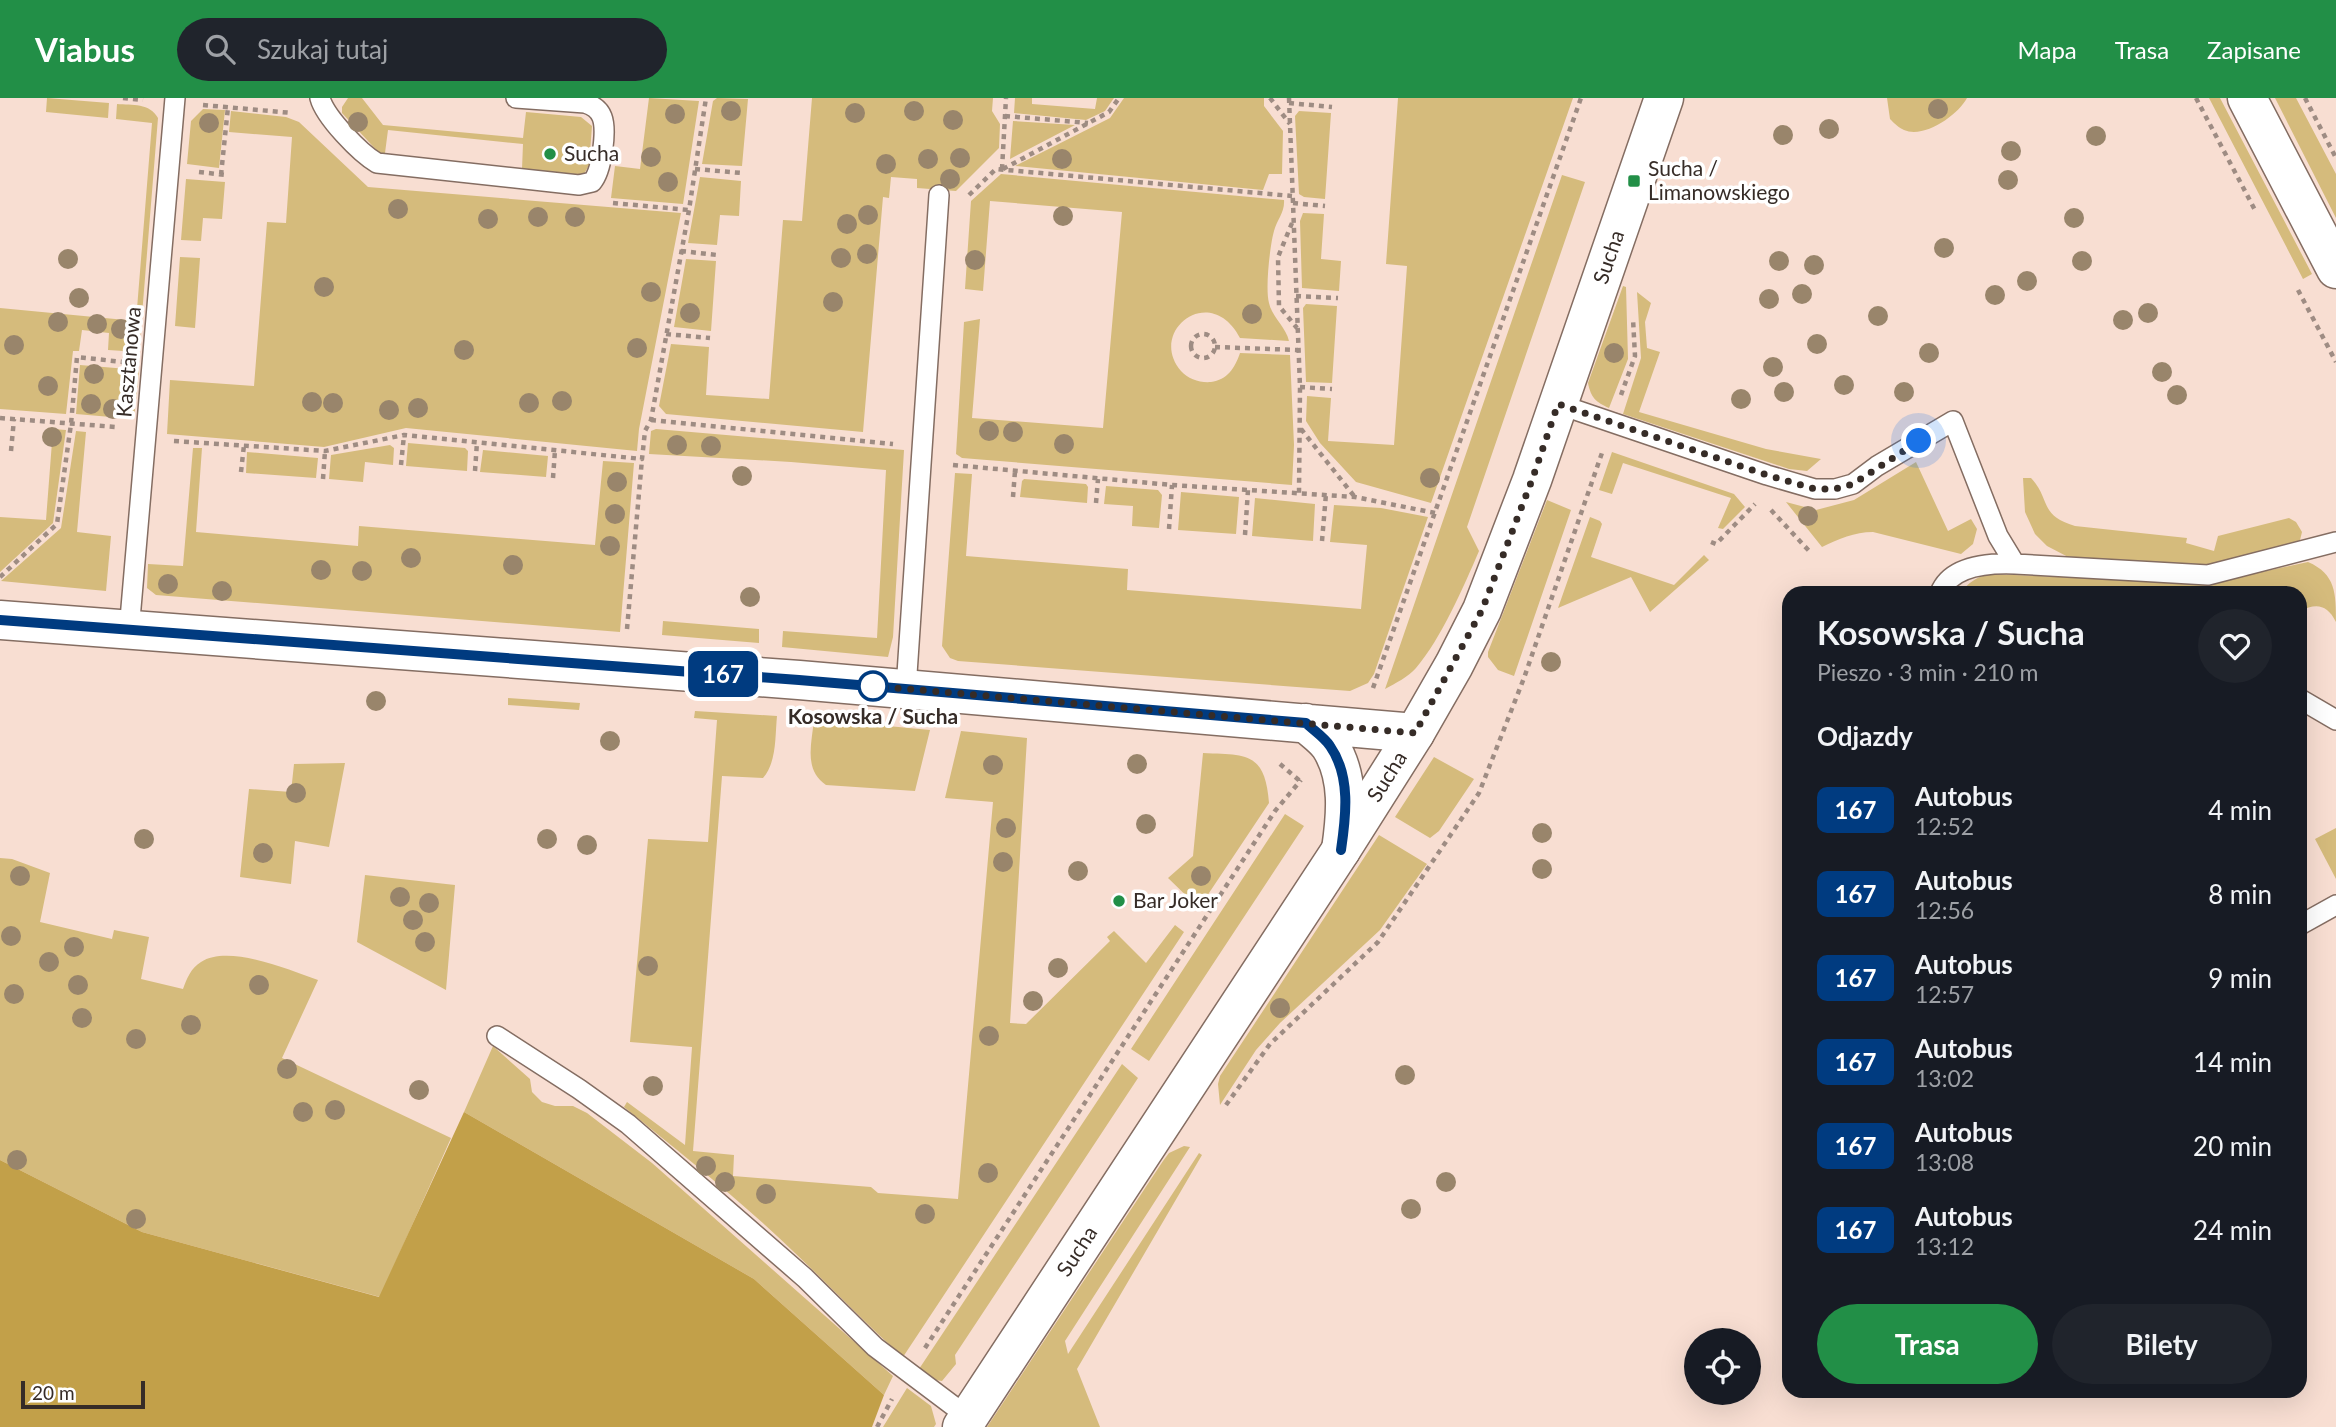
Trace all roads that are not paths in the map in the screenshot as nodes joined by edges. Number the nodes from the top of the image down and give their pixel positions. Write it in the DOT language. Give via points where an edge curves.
graph roads {
  1 [pos="175,98"];
  2 [pos="320,98"];
  3 [pos="516,98"];
  4 [pos="1664,98"];
  5 [pos="2248,98"];
  6 [pos="939,195"];
  7 [pos="2336,269"];
  8 [pos="1558,404"];
  9 [pos="2336,542"];
  10 [pos="2015,564"];
  11 [pos="1943,586"];
  12 [pos="0,620"];
  13 [pos="129,631"];
  14 [pos="906,690"];
  15 [pos="2307,703"];
  16 [pos="2336,720"];
  17 [pos="1326,731"];
  18 [pos="1415,733"];
  19 [pos="1341,850"];
  20 [pos="2336,905"];
  21 [pos="2307,921"];
  22 [pos="498,1036"];
  23 [pos="965,1422"];
  1 -- 13 [label="lane, Kasztanowa"];
  2 -- 3 [label="lane" via="324,109 359,149 377,163 579,185 592,182 601,162 603,123 598,111 585,103"];
  4 -- 8 [label="street, Sucha"];
  5 -- 7 [label="street"];
  6 -- 14 [label="lane"];
  8 -- 10 [label="lane" via="1815,489 1853,484 1953,421 1998,536"];
  8 -- 18 [label="street, Sucha" via="1482,610"];
  9 -- 10 [label="lane" via="2208,575"];
  10 -- 11 [label="lane" via="1977,565"];
  12 -- 13 [label="street"];
  13 -- 14 [label="street"];
  14 -- 17 [label="street"];
  15 -- 16 [label="lane"];
  17 -- 18 [label="street"];
  17 -- 19 [label="street" via="1344,784"];
  18 -- 19 [label="street, Sucha"];
  19 -- 23 [label="street, Sucha"];
  20 -- 21 [label="lane"];
  22 -- 23 [label="lane" via="628,1124"];
}
